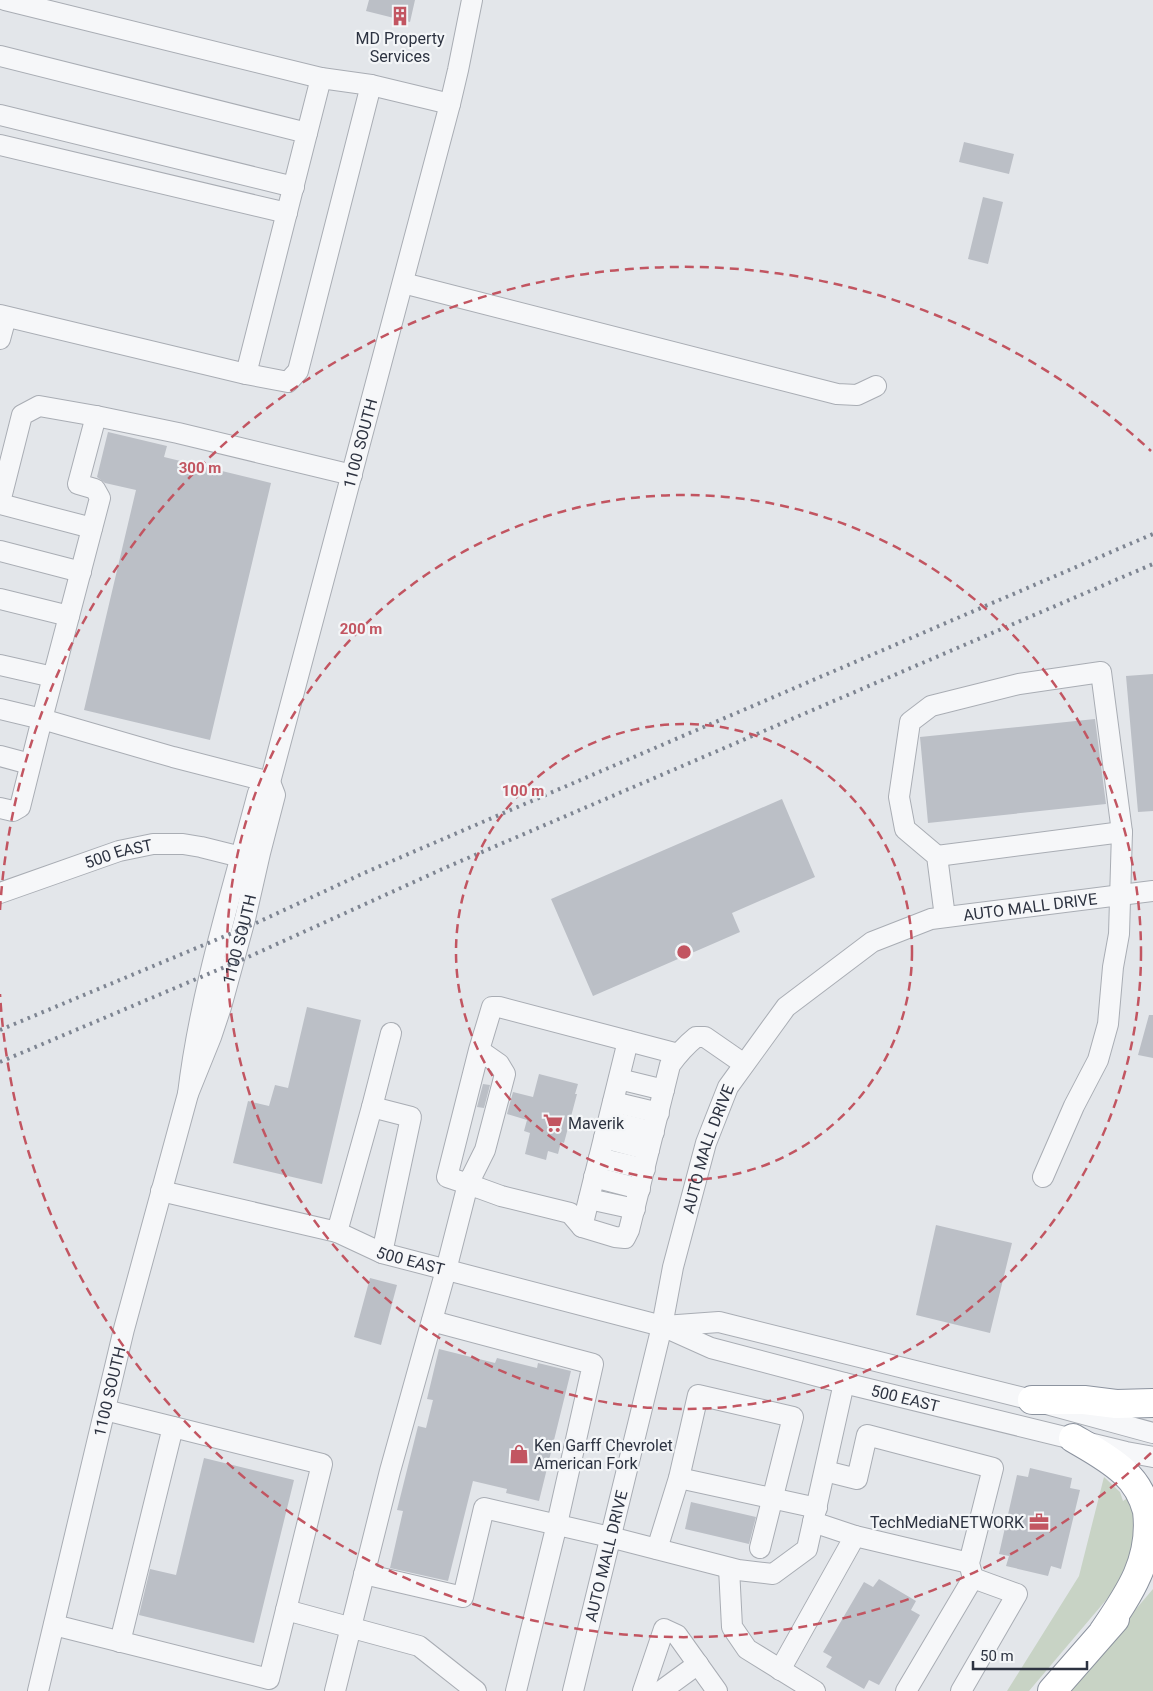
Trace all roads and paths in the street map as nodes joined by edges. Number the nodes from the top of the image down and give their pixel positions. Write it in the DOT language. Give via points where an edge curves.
graph roads {
  1 [pos="5,0"];
  2 [pos="472,0"];
  3 [pos="0,56"];
  4 [pos="321,78"];
  5 [pos="371,85"];
  6 [pos="450,104"];
  7 [pos="0,115"];
  8 [pos="308,133"];
  9 [pos="0,145"];
  10 [pos="294,187"];
  11 [pos="287,213"];
  12 [pos="403,284"];
  13 [pos="3,316"];
  14 [pos="0,340"];
  15 [pos="246,374"];
  16 [pos="876,386"];
  17 [pos="96,416"];
  18 [pos="352,475"];
  19 [pos="0,503"];
  20 [pos="92,528"];
  21 [pos="0,551"];
  22 [pos="81,572"];
  23 [pos="0,599"];
  24 [pos="69,616"];
  25 [pos="0,665"];
  26 [pos="53,677"];
  27 [pos="0,709"];
  28 [pos="42,719"];
  29 [pos="0,756"];
  30 [pos="30,764"];
  31 [pos="270,782"];
  32 [pos="0,808"];
  33 [pos="1122,832"];
  34 [pos="937,856"];
  35 [pos="241,857"];
  36 [pos="1153,891"];
  37 [pos="0,893"];
  38 [pos="1119,895"];
  39 [pos="945,917"];
  40 [pos="391,1032"];
  41 [pos="628,1041"];
  42 [pos="479,1050"];
  43 [pos="678,1054"];
  44 [pos="744,1064"];
  45 [pos="619,1079"];
  46 [pos="664,1090"];
  47 [pos="188,1094"];
  48 [pos="372,1107"];
  49 [pos="609,1120"];
  50 [pos="652,1141"];
  51 [pos="597,1168"];
  52 [pos="1043,1177"];
  53 [pos="468,1184"];
  54 [pos="640,1189"];
  55 [pos="161,1191"];
  56 [pos="589,1198"];
  57 [pos="635,1209"];
  58 [pos="582,1227"];
  59 [pos="336,1232"];
  60 [pos="382,1253"];
  61 [pos="446,1270"];
  62 [pos="432,1321"];
  63 [pos="662,1326"];
  64 [pos="844,1383"];
  65 [pos="1032,1400"];
  66 [pos="1153,1403"];
  67 [pos="105,1410"];
  68 [pos="173,1427"];
  69 [pos="1153,1433"];
  70 [pos="1073,1438"];
  71 [pos="1153,1457"];
  72 [pos="825,1471"];
  73 [pos="679,1478"];
  74 [pos="774,1498"];
  75 [pos="815,1515"];
  76 [pos="557,1524"];
  77 [pos="855,1536"];
  78 [pos="610,1537"];
  79 [pos="760,1548"];
  80 [pos="657,1549"];
  81 [pos="729,1568"];
  82 [pos="971,1570"];
  83 [pos="364,1574"];
  84 [pos="1153,1580"];
  85 [pos="286,1610"];
  86 [pos="54,1625"];
  87 [pos="351,1626"];
  88 [pos="1103,1632"];
  89 [pos="120,1642"];
  90 [pos="698,1664"];
  91 [pos="780,1670"];
  92 [pos="38,1691"];
  93 [pos="335,1691"];
  94 [pos="476,1691"];
  95 [pos="516,1691"];
  96 [pos="573,1691"];
  97 [pos="642,1691"];
  98 [pos="661,1691"];
  99 [pos="718,1691"];
  100 [pos="815,1691"];
  101 [pos="906,1691"];
  102 [pos="961,1691"];
  103 [pos="1052,1691"];
  1 -- 4 [label="street"];
  2 -- 6 [label="street, 1100 SOUTH"];
  3 -- 8 [label="street"];
  4 -- 5 [label="street"];
  4 -- 8 [label="street"];
  5 -- 6 [label="street"];
  5 -- 15 [label="street" via="298,371 288,382"];
  6 -- 12 [label="street, 1100 SOUTH"];
  7 -- 10 [label="street"];
  8 -- 10 [label="street"];
  9 -- 11 [label="street"];
  10 -- 11 [label="street"];
  11 -- 15 [label="street"];
  12 -- 16 [label="street" via="837,394 857,395"];
  12 -- 18 [label="street, 1100 SOUTH"];
  13 -- 14 [label="street"];
  13 -- 15 [label="street"];
  17 -- 18 [label="street"];
  17 -- 19 [label="street" via="39,406 22,415"];
  17 -- 20 [label="street" via="78,484 95,489 100,498"];
  18 -- 31 [label="street, 1100 SOUTH"];
  19 -- 20 [label="street"];
  20 -- 22 [label="street"];
  21 -- 22 [label="street"];
  22 -- 24 [label="street"];
  23 -- 24 [label="street"];
  24 -- 26 [label="street"];
  25 -- 26 [label="street"];
  26 -- 28 [label="street"];
  27 -- 28 [label="street"];
  28 -- 30 [label="street"];
  28 -- 31 [label="street"];
  29 -- 30 [label="street"];
  30 -- 32 [label="street" via="20,806 13,811"];
  31 -- 35 [label="street, 1100 SOUTH" via="258,794"];
  31 -- 47 [label="street, 1100 SOUTH" via="275,795 245,920 221,1007"];
  33 -- 34 [label="street"];
  33 -- 34 [label="street" via="1102,672 1019,684 931,706 910,722 899,797 905,830"];
  33 -- 38 [label="street"];
  34 -- 39 [label="street"];
  35 -- 37 [label="street, 500 EAST" via="183,844 153,844 119,851"];
  35 -- 47 [label="street, 1100 SOUTH" via="202,1006"];
  36 -- 38 [label="street, AUTO MALL DRIVE"];
  38 -- 39 [label="street, AUTO MALL DRIVE"];
  38 -- 52 [label="street" via="1119,934 1108,1024 1098,1060"];
  39 -- 44 [label="street, AUTO MALL DRIVE" via="931,919 872,942 786,1007"];
  40 -- 48 [label="street"];
  41 -- 42 [label="street" via="492,1007"];
  41 -- 43 [label="street"];
  41 -- 45 [label="street"];
  42 -- 53 [label="street" via="448,1177"];
  42 -- 53 [label="street" via="499,1064 505,1074 484,1150"];
  43 -- 44 [label="street" via="696,1037 705,1037"];
  43 -- 46 [label="street" via="670,1065"];
  44 -- 63 [label="street, AUTO MALL DRIVE" via="728,1087 706,1143 673,1267"];
  45 -- 46 [label="street"];
  45 -- 49 [label="street"];
  46 -- 50 [label="street"];
  47 -- 55 [label="street, 1100 SOUTH"];
  48 -- 59 [label="street"];
  48 -- 60 [label="street" via="411,1117"];
  49 -- 50 [label="street"];
  49 -- 50 [label="street"];
  49 -- 51 [label="street"];
  50 -- 51 [label="street"];
  50 -- 54 [label="street"];
  51 -- 54 [label="street"];
  51 -- 56 [label="street"];
  53 -- 58 [label="street" via="501,1196 570,1213"];
  53 -- 61 [label="street"];
  54 -- 57 [label="street"];
  55 -- 59 [label="street, 500 EAST"];
  55 -- 67 [label="street, 1100 SOUTH"];
  56 -- 57 [label="street"];
  56 -- 58 [label="street"];
  57 -- 58 [label="street" via="625,1238"];
  59 -- 60 [label="street, 500 EAST"];
  60 -- 61 [label="street, 500 EAST"];
  61 -- 62 [label="street"];
  61 -- 63 [label="street, 500 EAST"];
  62 -- 76 [label="street" via="593,1364"];
  62 -- 83 [label="street"];
  63 -- 64 [label="street, 500 EAST" via="712,1348"];
  63 -- 65 [label="street, 500 EAST" via="718,1322"];
  63 -- 78 [label="street, AUTO MALL DRIVE"];
  64 -- 70 [label="street, 500 EAST"];
  64 -- 72 [label="street"];
  65 -- 66 [label="highway"];
  65 -- 69 [label="street, 500 EAST"];
  67 -- 68 [label="street"];
  67 -- 86 [label="street, 1100 SOUTH"];
  68 -- 85 [label="street" via="322,1464"];
  68 -- 89 [label="street"];
  70 -- 71 [label="street, 500 EAST"];
  70 -- 88 [label="highway" via="1116,1466 1131,1480 1142,1496 1150,1520 1151,1544 1146,1564"];
  72 -- 75 [label="street"];
  72 -- 82 [label="street" via="857,1479 867,1435 993,1468"];
  73 -- 74 [label="street"];
  73 -- 74 [label="street" via="698,1395 793,1417"];
  73 -- 80 [label="street"];
  74 -- 75 [label="street"];
  74 -- 79 [label="street"];
  75 -- 77 [label="street"];
  75 -- 81 [label="street" via="807,1550 773,1574"];
  76 -- 78 [label="street"];
  76 -- 83 [label="street" via="484,1508 463,1597"];
  76 -- 95 [label="street"];
  77 -- 82 [label="street"];
  77 -- 91 [label="street"];
  78 -- 80 [label="street"];
  78 -- 96 [label="street, AUTO MALL DRIVE"];
  80 -- 81 [label="street"];
  81 -- 91 [label="street" via="732,1627 747,1649"];
  82 -- 101 [label="street"];
  82 -- 102 [label="street" via="1017,1594"];
  83 -- 87 [label="street"];
  84 -- 88 [label="highway"];
  85 -- 87 [label="street"];
  85 -- 89 [label="street" via="269,1679"];
  86 -- 89 [label="street"];
  86 -- 92 [label="street, 1100 SOUTH"];
  87 -- 93 [label="street"];
  87 -- 94 [label="street" via="419,1646"];
  88 -- 103 [label="highway"];
  90 -- 97 [label="street" via="677,1634 664,1629"];
  90 -- 98 [label="street"];
  90 -- 99 [label="street"];
  91 -- 100 [label="street"];
}
